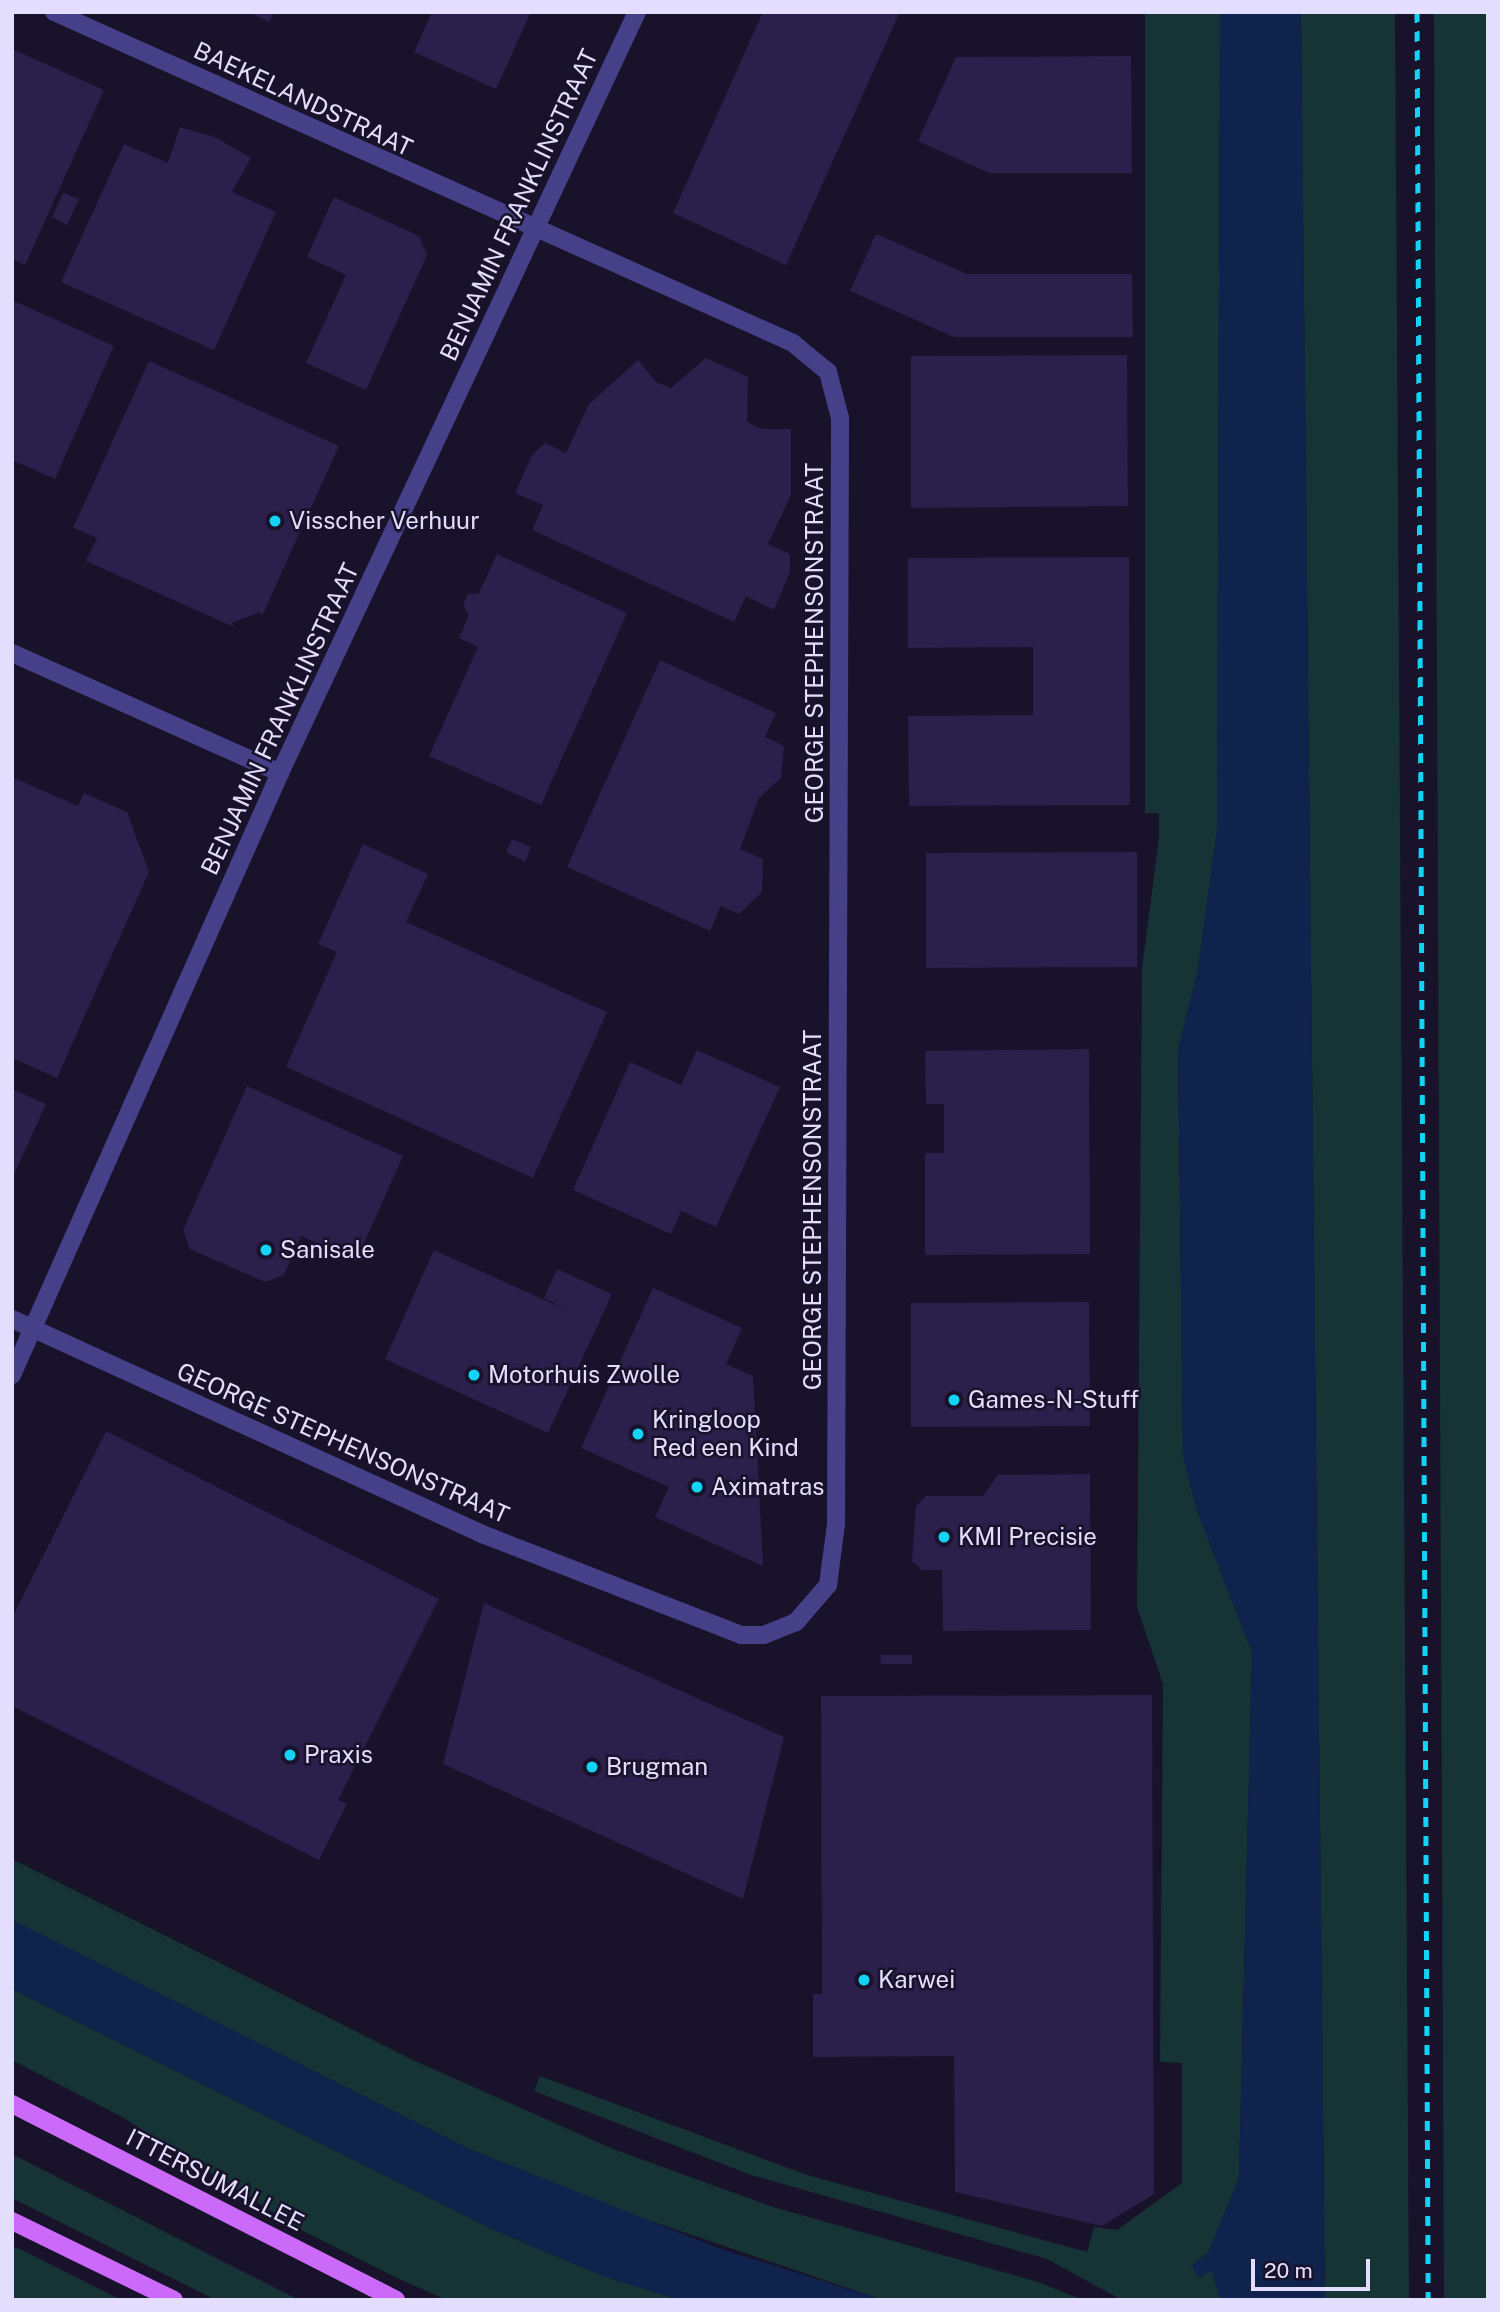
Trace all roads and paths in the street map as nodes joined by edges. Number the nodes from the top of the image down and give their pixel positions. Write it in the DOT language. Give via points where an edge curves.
graph roads {
  1 [pos="54,12"];
  2 [pos="637,12"];
  3 [pos="532,231"];
  4 [pos="12,653"];
  5 [pos="280,773"];
  6 [pos="12,1319"];
  7 [pos="34,1330"];
  8 [pos="12,1375"];
  9 [pos="12,2104"];
  10 [pos="12,2221"];
  11 [pos="173,2300"];
  12 [pos="396,2300"];
  1 -- 3 [label="street, BAEKELANDSTRAAT"];
  2 -- 3 [label="street, BENJAMIN FRANKLINSTRAAT"];
  3 -- 5 [label="street, BENJAMIN FRANKLINSTRAAT"];
  3 -- 7 [label="street, GEORGE STEPHENSONSTRAAT" via="793,343 828,372 840,418 836,1524 828,1585 796,1622 764,1635 741,1635 482,1534"];
  4 -- 5 [label="street"];
  5 -- 7 [label="street, BENJAMIN FRANKLINSTRAAT"];
  6 -- 7 [label="street, GEORGE STEPHENSONSTRAAT"];
  7 -- 8 [label="street, BENJAMIN FRANKLINSTRAAT"];
  9 -- 12 [label="main road, ITTERSUMALLEE"];
  10 -- 11 [label="main road"];
}
